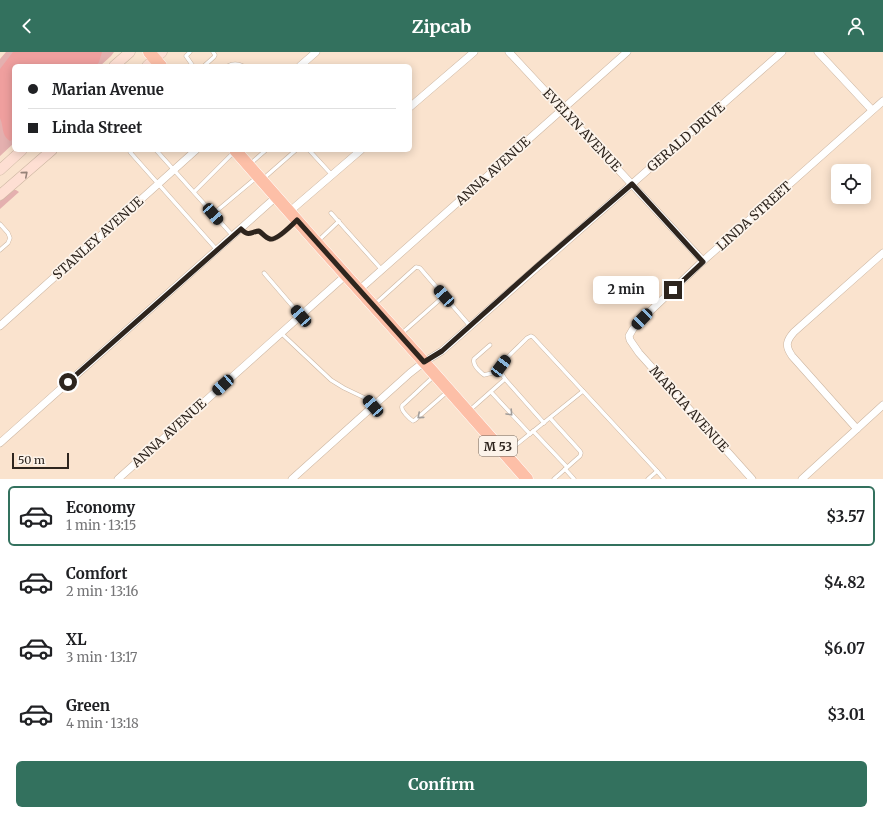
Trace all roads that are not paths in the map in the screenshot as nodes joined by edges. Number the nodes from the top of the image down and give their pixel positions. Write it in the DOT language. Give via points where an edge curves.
graph roads {
  1 [pos="130,52"];
  2 [pos="190,52"];
  3 [pos="213,52"];
  4 [pos="316,52"];
  5 [pos="474,52"];
  6 [pos="509,52"];
  7 [pos="627,52"];
  8 [pos="782,52"];
  9 [pos="818,52"];
  10 [pos="116,64"];
  11 [pos="192,64"];
  12 [pos="206,64"];
  13 [pos="302,64"];
  14 [pos="883,101"];
  15 [pos="412,105"];
  16 [pos="562,109"];
  17 [pos="872,110"];
  18 [pos="20,152"];
  19 [pos="49,152"];
  20 [pos="130,152"];
  21 [pos="158,152"];
  22 [pos="194,152"];
  23 [pos="234,152"];
  24 [pos="236,152"];
  25 [pos="264,152"];
  26 [pos="293,152"];
  27 [pos="311,152"];
  28 [pos="359,152"];
  29 [pos="248,166"];
  30 [pos="0,170"];
  31 [pos="174,170"];
  32 [pos="332,175"];
  33 [pos="259,178"];
  34 [pos="158,184"];
  35 [pos="632,184"];
  36 [pos="194,192"];
  37 [pos="0,195"];
  38 [pos="276,197"];
  39 [pos="331,212"];
  40 [pos="213,214"];
  41 [pos="293,216"];
  42 [pos="339,221"];
  43 [pos="0,224"];
  44 [pos="241,229"];
  45 [pos="233,236"];
  46 [pos="316,242"];
  47 [pos="0,250"];
  48 [pos="217,250"];
  49 [pos="883,253"];
  50 [pos="703,262"];
  51 [pos="382,270"];
  52 [pos="264,273"];
  53 [pos="346,276"];
  54 [pos="359,290"];
  55 [pos="444,296"];
  56 [pos="374,306"];
  57 [pos="301,316"];
  58 [pos="0,326"];
  59 [pos="470,326"];
  60 [pos="282,333"];
  61 [pos="400,335"];
  62 [pos="629,336"];
  63 [pos="490,344"];
  64 [pos="424,362"];
  65 [pos="500,371"];
  66 [pos="436,374"];
  67 [pos="505,379"];
  68 [pos="449,390"];
  69 [pos="583,391"];
  70 [pos="491,392"];
  71 [pos="883,405"];
  72 [pos="373,406"];
  73 [pos="468,412"];
  74 [pos="550,418"];
  75 [pos="544,423"];
  76 [pos="857,429"];
  77 [pos="532,433"];
  78 [pos="0,443"];
  79 [pos="505,454"];
  80 [pos="566,468"];
  81 [pos="657,471"];
  82 [pos="118,479"];
  83 [pos="292,479"];
  84 [pos="527,479"];
  85 [pos="554,479"];
  86 [pos="574,479"];
  87 [pos="648,479"];
  88 [pos="664,479"];
  89 [pos="752,479"];
  90 [pos="802,479"];
  1 -- 10 [label="main road"];
  2 -- 11 [label="lane" via="186,56"];
  3 -- 12 [label="lane" via="214,57"];
  4 -- 13 [label="street"];
  5 -- 15 [label="street"];
  6 -- 16 [label="street, EVELYN AVENUE"];
  7 -- 16 [label="street, ANNA AVENUE"];
  8 -- 35 [label="street, GERALD DRIVE"];
  9 -- 17 [label="street"];
  14 -- 17 [label="street, LINDA STREET"];
  16 -- 35 [label="street, EVELYN AVENUE"];
  16 -- 51 [label="street, ANNA AVENUE"];
  17 -- 50 [label="street, LINDA STREET"];
  18 -- 30 [label="main road"];
  37 -- 19 [label="main road, one-way"];
  20 -- 34 [label="lane"];
  21 -- 31 [label="lane"];
  22 -- 31 [label="street, STANLEY AVENUE"];
  23 -- 36 [label="lane"];
  24 -- 29 [label="main road, M 53"];
  25 -- 29 [label="lane"];
  26 -- 33 [label="lane"];
  27 -- 32 [label="lane"];
  28 -- 32 [label="street"];
  29 -- 33 [label="main road, M 53"];
  31 -- 34 [label="street, STANLEY AVENUE"];
  31 -- 36 [label="lane"];
  32 -- 41 [label="street"];
  33 -- 38 [label="main road, M 53"];
  33 -- 40 [label="lane"];
  34 -- 48 [label="lane"];
  34 -- 58 [label="street, STANLEY AVENUE"];
  35 -- 50 [label="street, EVELYN AVENUE"];
  35 -- 59 [label="street, GERALD DRIVE"];
  36 -- 40 [label="lane"];
  38 -- 41 [label="main road, M 53"];
  38 -- 44 [label="street"];
  39 -- 42 [label="lane"];
  40 -- 45 [label="lane"];
  41 -- 44 [label="lane" via="273,240 259,231 246,234"];
  41 -- 46 [label="main road, M 53"];
  42 -- 46 [label="lane"];
  42 -- 51 [label="lane"];
  43 -- 47 [label="lane" via="10,238"];
  44 -- 45 [label="street"];
  45 -- 48 [label="street"];
  46 -- 53 [label="main road, M 53"];
  48 -- 78 [label="street"];
  49 -- 76 [label="street" via="794,332 787,344 792,356"];
  50 -- 62 [label="street, LINDA STREET" via="642,319"];
  51 -- 54 [label="street, ANNA AVENUE"];
  52 -- 57 [label="lane"];
  53 -- 54 [label="main road, M 53"];
  53 -- 57 [label="street, ANNA AVENUE"];
  54 -- 56 [label="main road, M 53"];
  55 -- 56 [label="lane" via="420,268 416,267"];
  55 -- 59 [label="lane"];
  55 -- 61 [label="lane"];
  56 -- 61 [label="main road, M 53"];
  57 -- 60 [label="street, ANNA AVENUE"];
  59 -- 64 [label="street, GERALD DRIVE" via="442,351"];
  60 -- 72 [label="lane" via="331,380 367,399"];
  60 -- 82 [label="street, ANNA AVENUE"];
  61 -- 64 [label="main road, M 53"];
  62 -- 89 [label="street, MARCIA AVENUE" via="639,353"];
  63 -- 65 [label="lane" via="474,359 474,365 484,375"];
  64 -- 66 [label="main road, M 53"];
  64 -- 72 [label="street, GERALD DRIVE"];
  65 -- 67 [label="lane"];
  65 -- 69 [label="lane" via="507,358 531,336"];
  66 -- 68 [label="main road, M 53"];
  68 -- 66 [label="lane, one-way" via="416,420 411,420 402,409"];
  67 -- 70 [label="lane"];
  67 -- 75 [label="lane"];
  68 -- 73 [label="main road, M 53"];
  69 -- 74 [label="lane"];
  69 -- 81 [label="lane"];
  70 -- 73 [label="lane"];
  70 -- 77 [label="lane, one-way"];
  71 -- 76 [label="street"];
  72 -- 83 [label="street, GERALD DRIVE"];
  73 -- 79 [label="main road, M 53"];
  74 -- 75 [label="lane"];
  74 -- 80 [label="lane" via="580,451 580,456"];
  75 -- 77 [label="lane"];
  76 -- 90 [label="street"];
  77 -- 79 [label="lane"];
  77 -- 80 [label="lane"];
  79 -- 84 [label="main road, M 53"];
  80 -- 85 [label="lane"];
  80 -- 86 [label="lane"];
  81 -- 87 [label="lane"];
  81 -- 88 [label="lane"];
}
